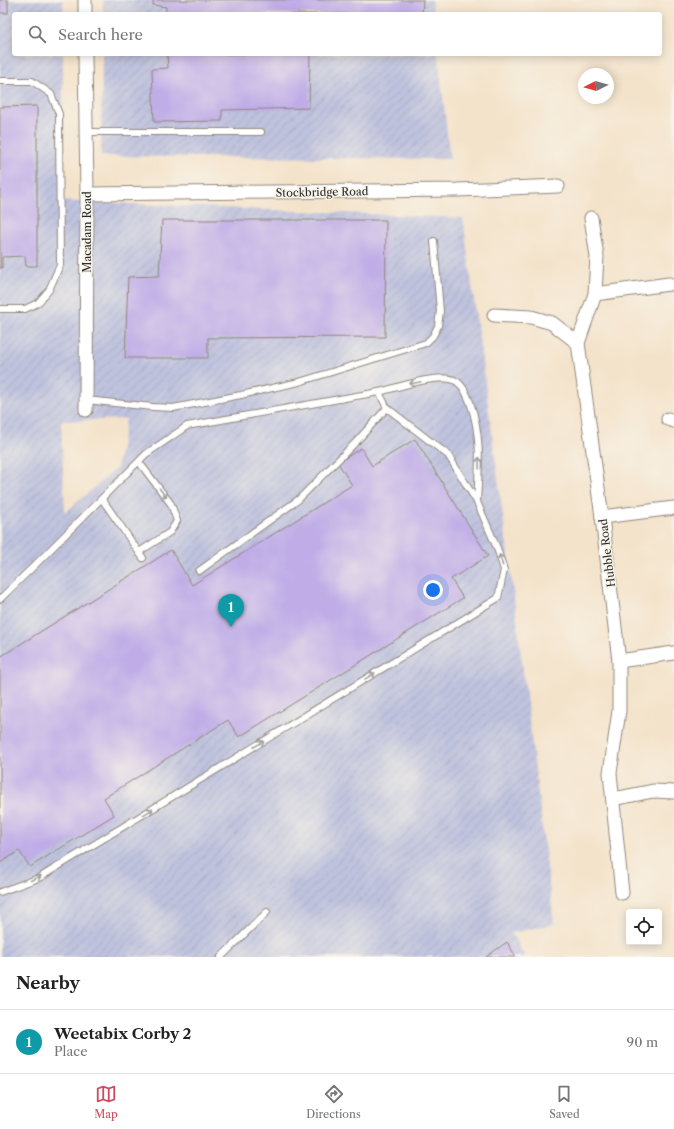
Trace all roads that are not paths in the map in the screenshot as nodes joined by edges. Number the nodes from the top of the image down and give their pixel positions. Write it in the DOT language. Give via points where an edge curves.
graph roads {
  1 [pos="85,0"];
  2 [pos="85,12"];
  3 [pos="85,56"];
  4 [pos="0,81"];
  5 [pos="86,132"];
  6 [pos="261,132"];
  7 [pos="558,186"];
  8 [pos="87,194"];
  9 [pos="591,218"];
  10 [pos="434,241"];
  11 [pos="669,284"];
  12 [pos="595,294"];
  13 [pos="0,309"];
  14 [pos="494,315"];
  15 [pos="578,343"];
  16 [pos="379,392"];
  17 [pos="86,405"];
  18 [pos="387,408"];
  19 [pos="139,462"];
  20 [pos="102,499"];
  21 [pos="477,502"];
  22 [pos="674,508"];
  23 [pos="602,517"];
  24 [pos="199,571"];
  25 [pos="0,599"];
  26 [pos="674,653"];
  27 [pos="619,661"];
  28 [pos="674,792"];
  29 [pos="613,799"];
  30 [pos="0,892"];
  31 [pos="622,893"];
  32 [pos="267,912"];
  33 [pos="221,957"];
  1 -- 2 [label="street"];
  3 -- 5 [label="street, Macadam Road"];
  4 -- 13 [label="lane" via="32,81 51,94 59,114 60,265 50,290 38,303 25,309"];
  5 -- 6 [label="lane"];
  5 -- 8 [label="street, Macadam Road"];
  7 -- 8 [label="street, Stockbridge Road" via="456,190"];
  8 -- 17 [label="street, Macadam Road"];
  9 -- 12 [label="street, Hubble Road" via="597,256"];
  10 -- 17 [label="lane" via="440,311 434,336 426,343 298,382 173,408"];
  11 -- 12 [label="street"];
  12 -- 15 [label="street, Hubble Road"];
  14 -- 15 [label="street" via="531,317 552,323"];
  15 -- 23 [label="street, Hubble Road"];
  16 -- 18 [label="lane"];
  16 -- 19 [label="lane" via="187,426 146,454"];
  21 -- 16 [label="lane, one-way" via="478,436 465,389 455,380 443,378"];
  18 -- 21 [label="lane" via="448,455"];
  18 -- 24 [label="lane" via="298,500"];
  19 -- 20 [label="lane"];
  19 -- 20 [label="lane, one-way" via="171,504 177,520 170,532 141,555"];
  20 -- 25 [label="lane"];
  30 -- 21 [label="lane, one-way" via="39,878 498,598 504,570"];
  22 -- 23 [label="street"];
  23 -- 27 [label="street, Hubble Road"];
  26 -- 27 [label="street"];
  27 -- 29 [label="street, Hubble Road" via="619,711 610,773"];
  28 -- 29 [label="street" via="653,791"];
  29 -- 31 [label="street, Hubble Road"];
  32 -- 33 [label="lane"];
}
